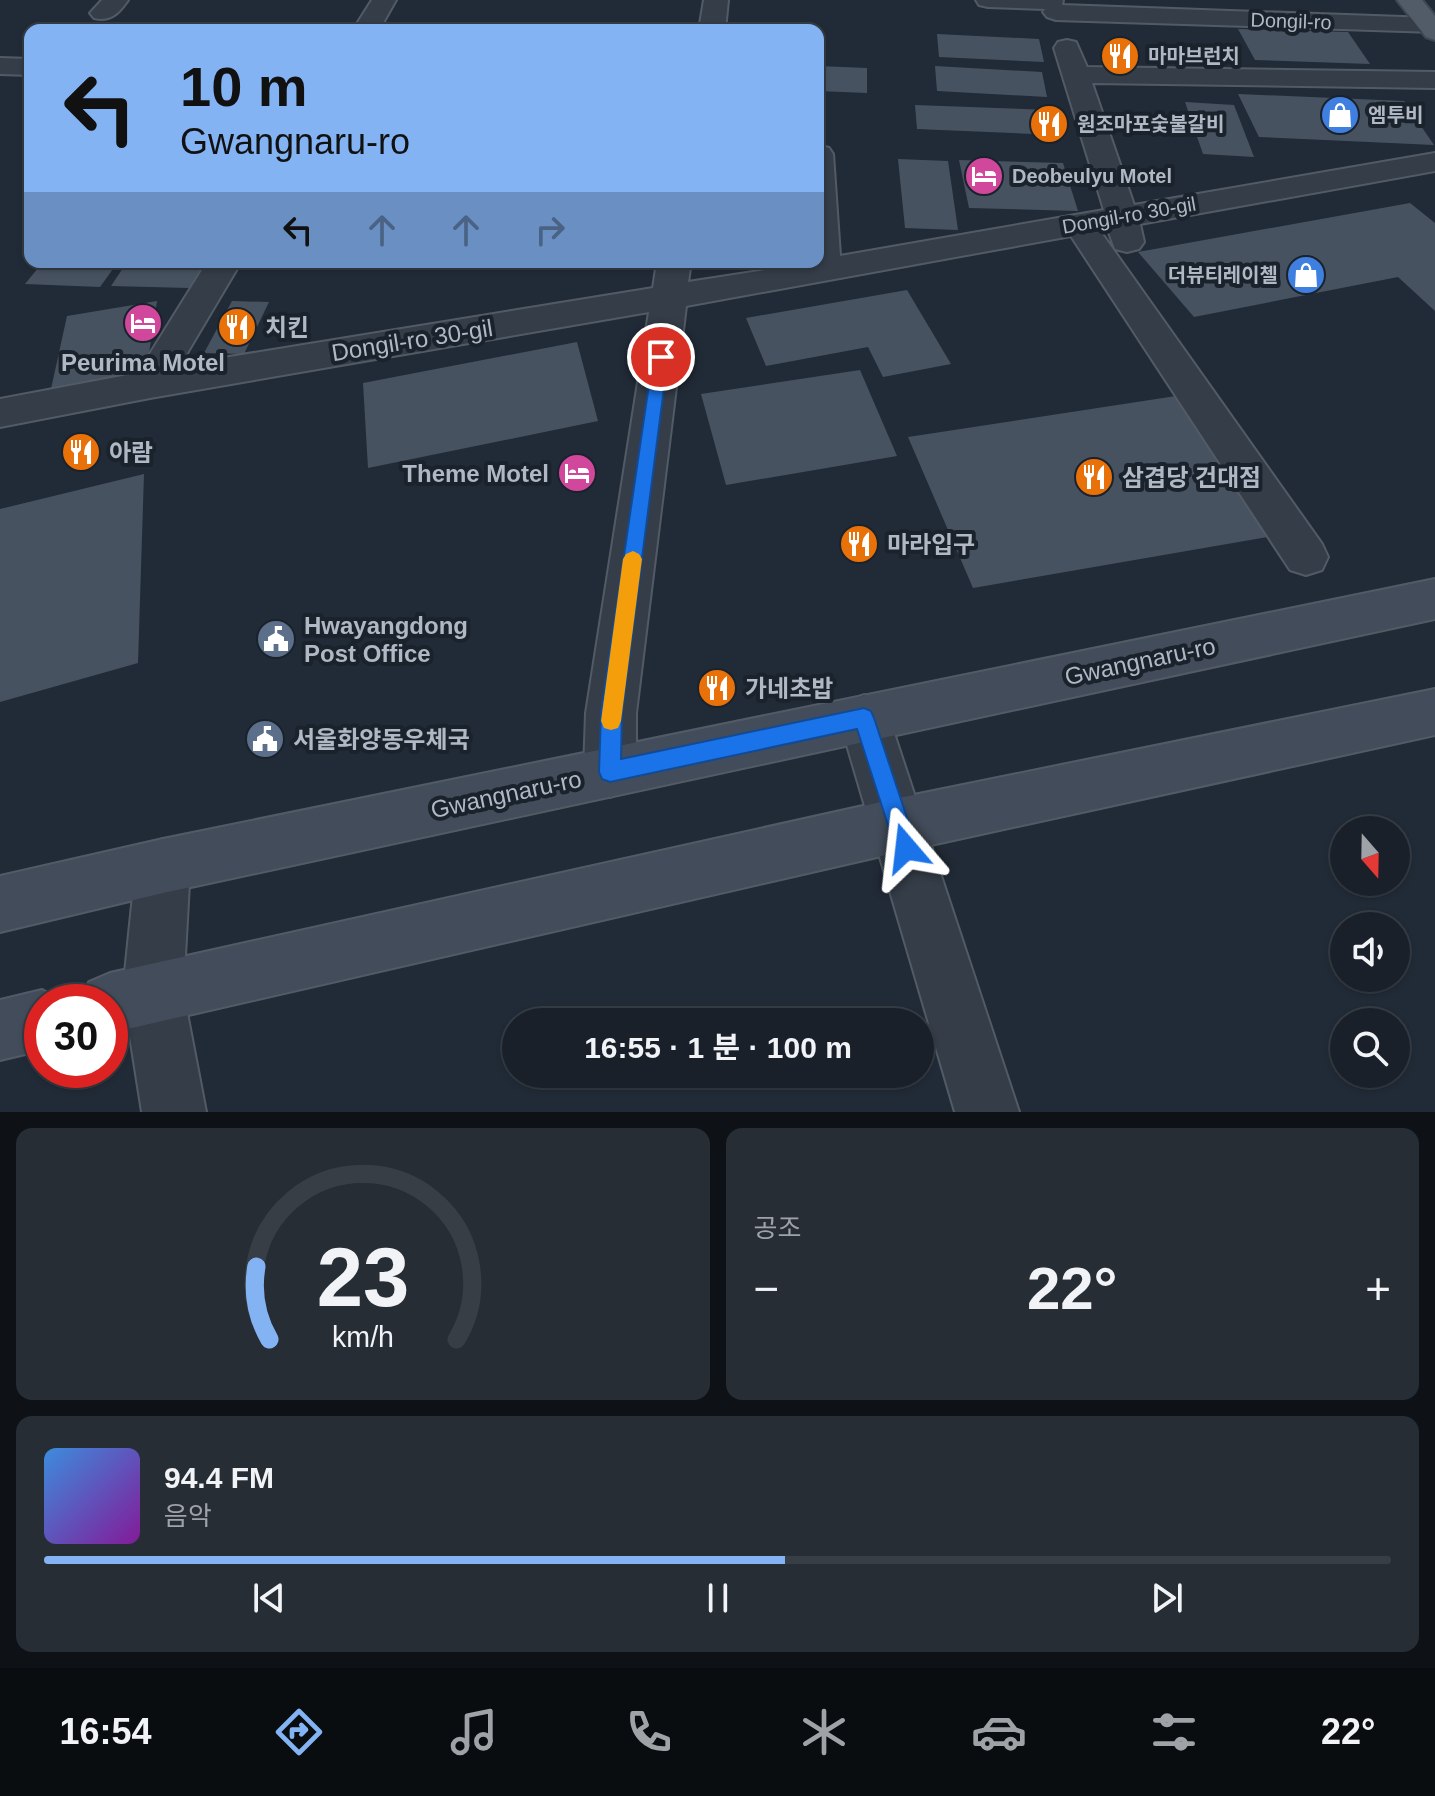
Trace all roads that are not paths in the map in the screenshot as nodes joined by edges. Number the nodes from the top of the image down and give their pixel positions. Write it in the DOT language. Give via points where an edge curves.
graph roads {
  1 [pos="384,0"];
  2 [pos="716,0"];
  3 [pos="988,0"];
  4 [pos="1409,0"];
  5 [pos="1053,5"];
  6 [pos="370,24"];
  7 [pos="713,24"];
  8 [pos="1432,29"];
  9 [pos="0,66"];
  10 [pos="24,67"];
  11 [pos="1075,75"];
  12 [pos="1435,80"];
  13 [pos="1435,162"];
  14 [pos="1122,216"];
  15 [pos="1079,224"];
  16 [pos="220,268"];
  17 [pos="824,269"];
  18 [pos="672,280"];
  19 [pos="1141,315"];
  20 [pos="150,384"];
  21 [pos="0,413"];
  22 [pos="1306,557"];
  23 [pos="1435,599"];
  24 [pos="1435,712"];
  25 [pos="864,718"];
  26 [pos="610,772"];
  27 [pos="899,825"];
  28 [pos="163,866"];
  29 [pos="0,904"];
  30 [pos="132,997"];
  31 [pos="24,1024"];
  32 [pos="0,1030"];
  33 [pos="174,1112"];
  34 [pos="987,1112"];
  1 -- 6 [label="street"];
  2 -- 7 [label="street"];
  3 -- 5 [label="street, Dongil-ro"];
  4 -- 8 [label="main road, Dongil-ro"];
  5 -- 8 [label="street, Dongil-ro"];
  5 -- 11 [label="street"];
  9 -- 10 [label="street"];
  11 -- 12 [label="street"];
  11 -- 14 [label="street"];
  13 -- 14 [label="street, Dongil-ro 30-gil"];
  14 -- 15 [label="street, Dongil-ro 30-gil"];
  14 -- 19 [label="street"];
  15 -- 17 [label="street, Dongil-ro 30-gil"];
  15 -- 19 [label="street"];
  16 -- 20 [label="street"];
  17 -- 18 [label="street, Dongil-ro 30-gil"];
  18 -- 20 [label="street, Dongil-ro 30-gil"];
  18 -- 26 [label="street" via="611,713"];
  19 -- 22 [label="street"];
  20 -- 21 [label="street, Dongil-ro 30-gil"];
  23 -- 25 [label="main road, Gwangnaru-ro"];
  24 -- 27 [label="main road"];
  25 -- 26 [label="main road, Gwangnaru-ro"];
  25 -- 27 [label="street"];
  26 -- 28 [label="main road, Gwangnaru-ro"];
  27 -- 30 [label="main road"];
  27 -- 34 [label="street"];
  28 -- 29 [label="main road, Gwangnaru-ro"];
  28 -- 30 [label="street"];
  30 -- 33 [label="street"];
  31 -- 32 [label="main road"];
}
